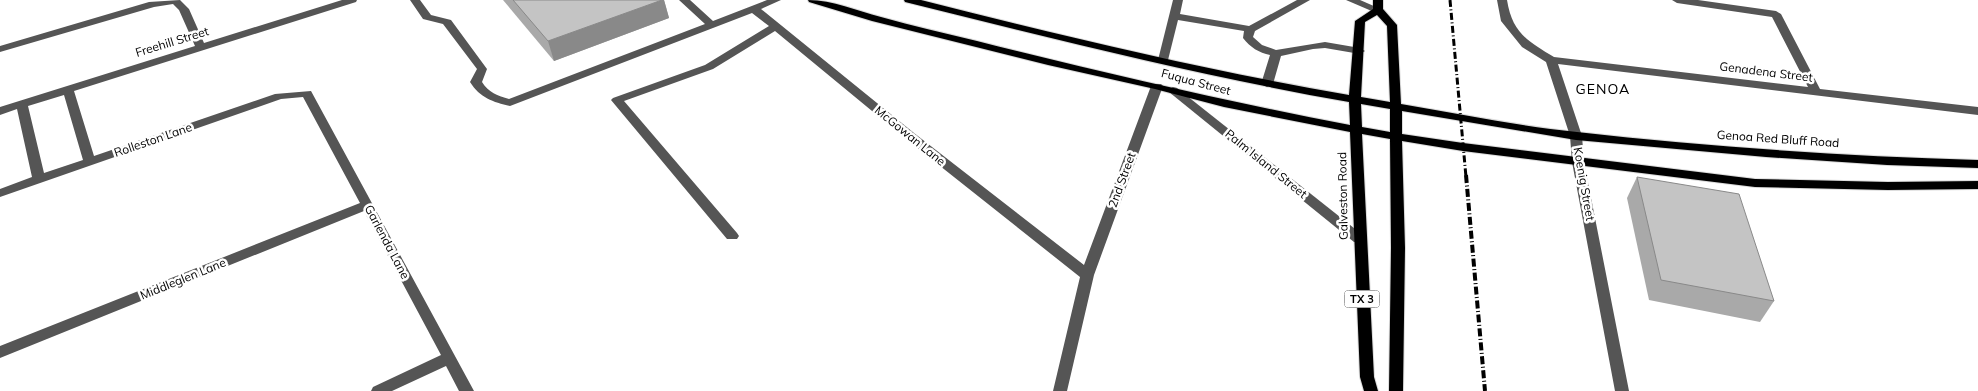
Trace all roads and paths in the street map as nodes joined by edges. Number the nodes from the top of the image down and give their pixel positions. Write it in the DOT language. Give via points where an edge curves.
graph roads {
  1 [pos="352,0"];
  2 [pos="415,0"];
  3 [pos="684,0"];
  4 [pos="776,0"];
  5 [pos="813,0"];
  6 [pos="909,0"];
  7 [pos="1178,0"];
  8 [pos="1305,0"];
  9 [pos="1351,0"];
  10 [pos="1502,0"];
  11 [pos="1677,0"];
  12 [pos="1378,5"];
  13 [pos="754,9"];
  14 [pos="1175,16"];
  15 [pos="712,25"];
  16 [pos="776,26"];
  17 [pos="1250,29"];
  18 [pos="201,48"];
  19 [pos="0,49"];
  20 [pos="1360,51"];
  21 [pos="1276,54"];
  22 [pos="1163,60"];
  23 [pos="1551,60"];
  24 [pos="1267,84"];
  25 [pos="1157,86"];
  26 [pos="68,90"];
  27 [pos="1173,90"];
  28 [pos="1816,92"];
  29 [pos="307,93"];
  30 [pos="1355,99"];
  31 [pos="22,104"];
  32 [pos="1396,106"];
  33 [pos="1951,107"];
  34 [pos="0,111"];
  35 [pos="1978,111"];
  36 [pos="1978,120"];
  37 [pos="1357,130"];
  38 [pos="1396,136"];
  39 [pos="1576,136"];
  40 [pos="90,162"];
  41 [pos="1578,162"];
  42 [pos="1978,164"];
  43 [pos="39,179"];
  44 [pos="1978,185"];
  45 [pos="0,193"];
  46 [pos="367,205"];
  47 [pos="732,236"];
  48 [pos="1359,239"];
  49 [pos="1087,275"];
  50 [pos="0,352"];
  51 [pos="449,358"];
  52 [pos="378,391"];
  53 [pos="467,391"];
  54 [pos="1060,391"];
  55 [pos="1371,391"];
  56 [pos="1396,391"];
  57 [pos="1622,391"];
  1 -- 18 [label="street, Freehill Street"];
  2 -- 15 [label="street" via="427,17 447,22 482,69 476,82 479,88 490,97 510,103"];
  3 -- 15 [label="street"];
  4 -- 13 [label="street"];
  5 -- 25 [label="main road, Fuqua Street" via="923,31"];
  6 -- 22 [label="main road, Fuqua Street" via="1092,46"];
  7 -- 14 [label="street"];
  8 -- 17 [label="street"];
  9 -- 12 [label="street"];
  10 -- 23 [label="street" via="1505,19 1526,45"];
  11 -- 28 [label="street" via="1776,14"];
  12 -- 20 [label="main road, Galveston Road / TX 3" via="1360,21"];
  12 -- 32 [label="main road, TX 3" via="1392,24"];
  13 -- 15 [label="street"];
  13 -- 16 [label="street, McGowan Lane"];
  14 -- 17 [label="street"];
  14 -- 22 [label="street"];
  16 -- 47 [label="street" via="708,67 617,100"];
  16 -- 49 [label="street, McGowan Lane"];
  17 -- 21 [label="street" via="1248,38 1257,48"];
  18 -- 19 [label="street" via="184,9 175,1 153,4"];
  18 -- 26 [label="street, Freehill Street"];
  20 -- 21 [label="street" via="1323,45"];
  20 -- 30 [label="main road, Galveston Road / TX 3"];
  21 -- 24 [label="street"];
  22 -- 24 [label="main road, Fuqua Street"];
  23 -- 28 [label="street, Genadena Street"];
  23 -- 39 [label="street, Koenig Street"];
  24 -- 30 [label="main road, Fuqua Street"];
  25 -- 27 [label="main road, Fuqua Street"];
  25 -- 49 [label="street, 2nd Street"];
  26 -- 31 [label="street, Freehill Street"];
  26 -- 40 [label="street"];
  27 -- 37 [label="main road, Fuqua Street" via="1224,104"];
  27 -- 48 [label="street, Palm Island Street"];
  28 -- 33 [label="street, Genadena Street"];
  29 -- 40 [label="street, Rolleston Lane" via="279,96"];
  29 -- 46 [label="street, Garlenda Lane"];
  30 -- 32 [label="main road, Fuqua Street"];
  30 -- 37 [label="main road, Galveston Road / TX 3"];
  31 -- 34 [label="street, Freehill Street"];
  31 -- 43 [label="street"];
  32 -- 38 [label="main road, TX 3"];
  32 -- 39 [label="main road, Fuqua Street"];
  33 -- 35 [label="street, Genadena Street"];
  33 -- 36 [label="street"];
  37 -- 38 [label="main road, Fuqua Street"];
  37 -- 48 [label="main road, Galveston Road / TX 3"];
  38 -- 41 [label="main road, Fuqua Street"];
  38 -- 56 [label="main road, TX 3"];
  39 -- 41 [label="street, Koenig Street"];
  39 -- 42 [label="main road, Genoa Red Bluff Road" via="1766,153"];
  40 -- 43 [label="street, Rolleston Lane"];
  41 -- 44 [label="main road" via="1755,183"];
  41 -- 57 [label="street, Koenig Street"];
  43 -- 45 [label="street, Rolleston Lane"];
  46 -- 50 [label="street, Middleglen Lane"];
  46 -- 51 [label="street, Garlenda Lane"];
  48 -- 55 [label="main road, Galveston Road / TX 3" via="1367,377"];
  49 -- 54 [label="street, 2nd Street"];
  51 -- 52 [label="street"];
  51 -- 53 [label="street, Garlenda Lane"];
}
